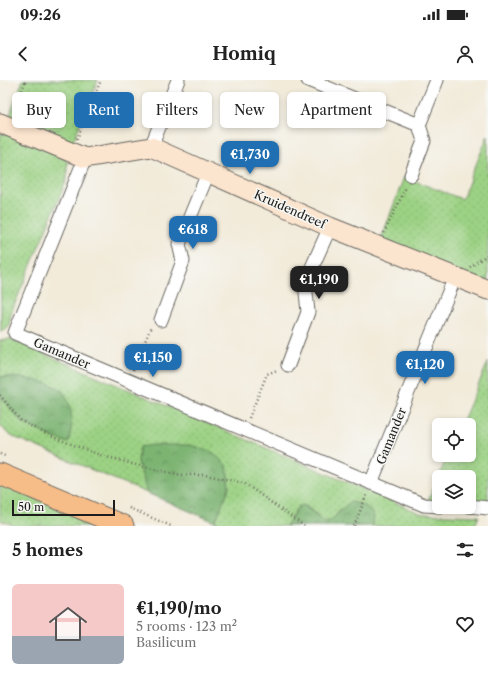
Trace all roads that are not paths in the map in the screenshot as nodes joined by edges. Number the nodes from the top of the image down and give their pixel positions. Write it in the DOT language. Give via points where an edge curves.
graph roads {
  1 [pos="178,80"];
  2 [pos="308,80"];
  3 [pos="437,80"];
  4 [pos="4,125"];
  5 [pos="420,125"];
  6 [pos="151,147"];
  7 [pos="78,155"];
  8 [pos="208,173"];
  9 [pos="411,175"];
  10 [pos="330,227"];
  11 [pos="455,277"];
  12 [pos="488,290"];
  13 [pos="161,320"];
  14 [pos="288,365"];
  15 [pos="0,474"];
  16 [pos="371,483"];
  17 [pos="432,506"];
  18 [pos="476,506"];
  19 [pos="487,507"];
  20 [pos="123,526"];
  1 -- 6 [label="street"];
  2 -- 5 [label="street"];
  3 -- 5 [label="street"];
  4 -- 7 [label="street"];
  5 -- 9 [label="street" via="424,140"];
  6 -- 7 [label="street"];
  6 -- 8 [label="street, Kruidendreef"];
  7 -- 16 [label="street, Gamander" via="15,333"];
  8 -- 10 [label="street, Kruidendreef"];
  8 -- 13 [label="street" via="179,244 183,261"];
  10 -- 11 [label="street, Kruidendreef"];
  10 -- 14 [label="street" via="305,283 308,312"];
  11 -- 12 [label="street, Kruidendreef"];
  11 -- 16 [label="street, Gamander"];
  15 -- 20 [label="main road"];
  16 -- 17 [label="street, Gamander" via="424,506"];
  18 -- 19 [label="street"];
}
